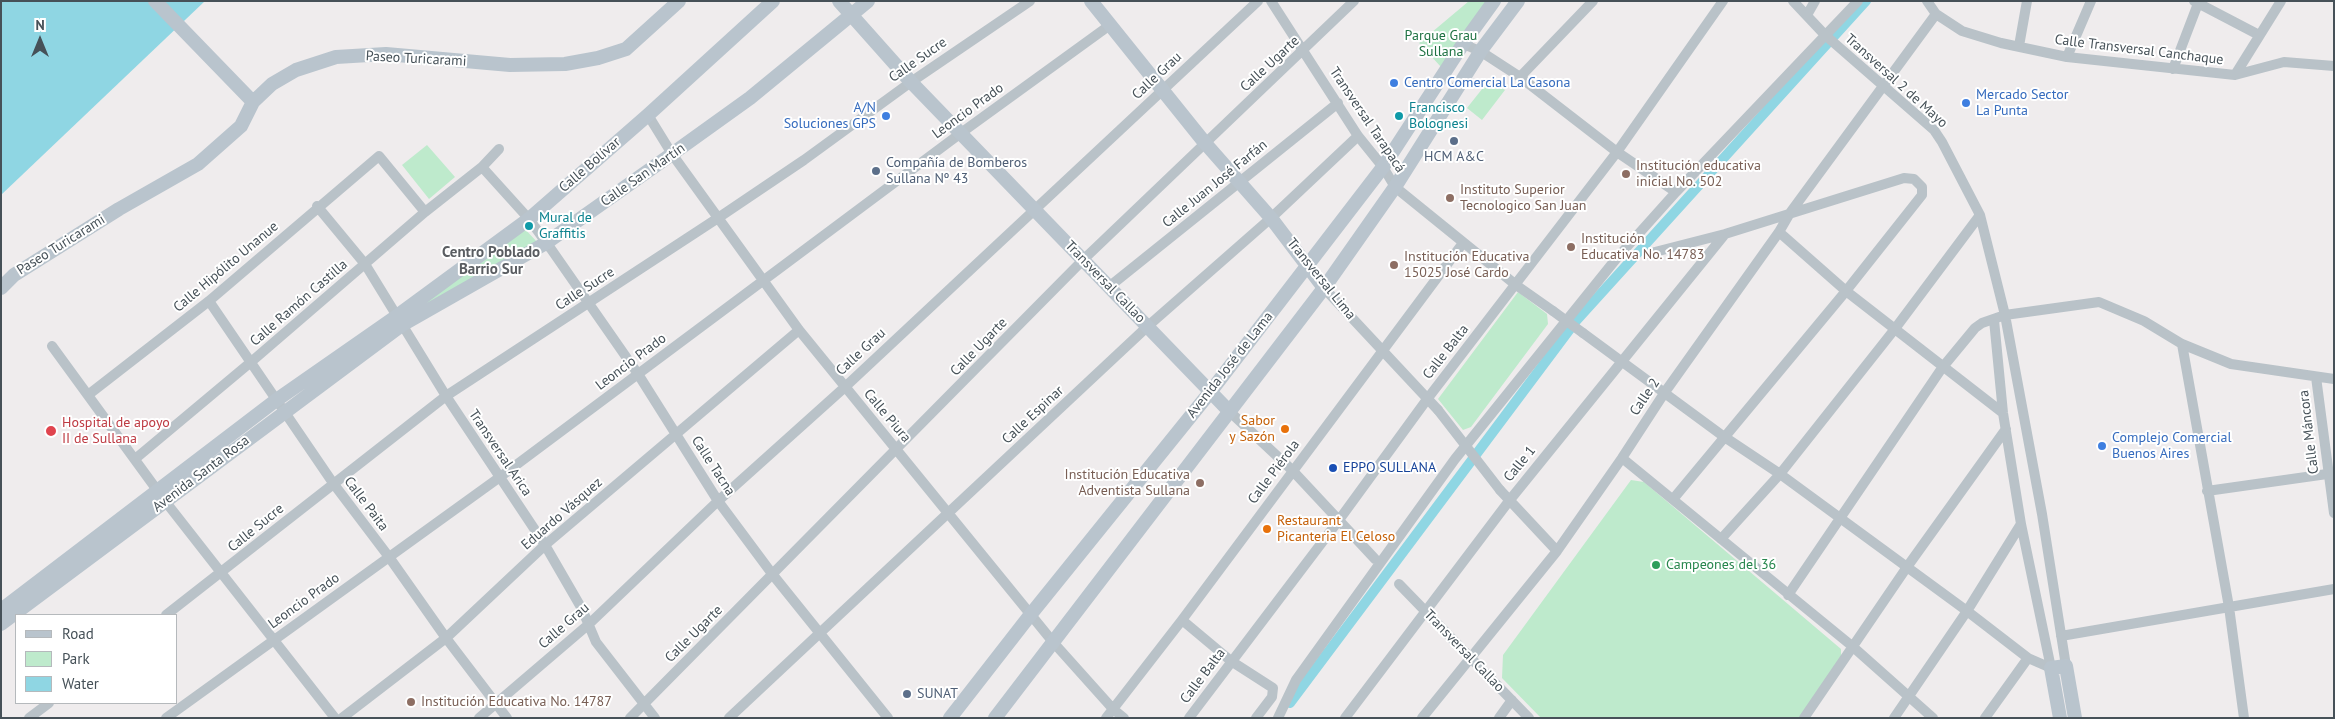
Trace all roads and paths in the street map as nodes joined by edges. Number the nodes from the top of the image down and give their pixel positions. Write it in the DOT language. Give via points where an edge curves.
graph roads {
  1 [pos="155,1"];
  2 [pos="679,1"];
  3 [pos="773,1"];
  4 [pos="839,1"];
  5 [pos="868,1"];
  6 [pos="1030,1"];
  7 [pos="1091,1"];
  8 [pos="1258,1"];
  9 [pos="1271,1"];
  10 [pos="1354,1"];
  11 [pos="1494,1"];
  12 [pos="1518,1"];
  13 [pos="1593,1"];
  14 [pos="1723,1"];
  15 [pos="1793,1"];
  16 [pos="1815,1"];
  17 [pos="1858,1"];
  18 [pos="1927,1"];
  19 [pos="2028,1"];
  20 [pos="2091,1"];
  21 [pos="2281,1"];
  22 [pos="2197,2"];
  23 [pos="851,14"];
  24 [pos="1936,14"];
  25 [pos="1807,15"];
  26 [pos="1110,25"];
  27 [pos="1826,35"];
  28 [pos="2259,35"];
  29 [pos="1463,44"];
  30 [pos="2019,46"];
  31 [pos="1304,51"];
  32 [pos="1480,52"];
  33 [pos="2067,57"];
  34 [pos="2332,63"];
  35 [pos="2173,69"];
  36 [pos="2235,75"];
  37 [pos="1520,77"];
  38 [pos="910,82"];
  39 [pos="1883,85"];
  40 [pos="1162,90"];
  41 [pos="253,102"];
  42 [pos="1338,103"];
  43 [pos="648,115"];
  44 [pos="961,133"];
  45 [pos="1358,136"];
  46 [pos="1205,143"];
  47 [pos="499,149"];
  48 [pos="1617,152"];
  49 [pos="672,154"];
  50 [pos="482,167"];
  51 [pos="1383,167"];
  52 [pos="1238,182"];
  53 [pos="1395,187"];
  54 [pos="1676,192"];
  55 [pos="318,206"];
  56 [pos="1034,209"];
  57 [pos="426,212"];
  58 [pos="1790,213"];
  59 [pos="1980,215"];
  60 [pos="718,218"];
  61 [pos="1271,218"];
  62 [pos="529,219"];
  63 [pos="1779,232"];
  64 [pos="1725,234"];
  65 [pos="546,243"];
  66 [pos="1463,243"];
  67 [pos="1647,254"];
  68 [pos="1084,260"];
  69 [pos="365,264"];
  70 [pos="1307,264"];
  71 [pos="764,281"];
  72 [pos="1516,285"];
  73 [pos="1110,286"];
  74 [pos="1,288"];
  75 [pos="1324,288"];
  76 [pos="1846,291"];
  77 [pos="209,301"];
  78 [pos="590,303"];
  79 [pos="2005,315"];
  80 [pos="1994,320"];
  81 [pos="400,321"];
  82 [pos="1148,326"];
  83 [pos="798,330"];
  84 [pos="1894,330"];
  85 [pos="2182,344"];
  86 [pos="52,346"];
  87 [pos="1383,352"];
  88 [pos="1621,360"];
  89 [pos="251,362"];
  90 [pos="1942,368"];
  91 [pos="638,374"];
  92 [pos="2316,377"];
  93 [pos="2334,379"];
  94 [pos="845,387"];
  95 [pos="1211,391"];
  96 [pos="1665,392"];
  97 [pos="88,395"];
  98 [pos="446,396"];
  99 [pos="1428,398"];
  100 [pos="279,407"];
  101 [pos="1229,411"];
  102 [pos="2003,413"];
  103 [pos="2006,429"];
  104 [pos="676,434"];
  105 [pos="1723,436"];
  106 [pos="897,450"];
  107 [pos="1622,458"];
  108 [pos="135,459"];
  109 [pos="1292,470"];
  110 [pos="1780,474"];
  111 [pos="2327,474"];
  112 [pos="500,477"];
  113 [pos="333,484"];
  114 [pos="2207,491"];
  115 [pos="161,496"];
  116 [pos="1674,498"];
  117 [pos="1509,500"];
  118 [pos="718,501"];
  119 [pos="949,512"];
  120 [pos="2334,513"];
  121 [pos="1841,519"];
  122 [pos="1339,520"];
  123 [pos="2021,524"];
  124 [pos="1721,539"];
  125 [pos="545,545"];
  126 [pos="1556,551"];
  127 [pos="389,557"];
  128 [pos="1375,558"];
  129 [pos="1907,567"];
  130 [pos="222,573"];
  131 [pos="773,575"];
  132 [pos="1399,584"];
  133 [pos="2334,588"];
  134 [pos="1788,596"];
  135 [pos="2229,607"];
  136 [pos="1,610"];
  137 [pos="1967,611"];
  138 [pos="1425,612"];
  139 [pos="167,614"];
  140 [pos="1031,614"];
  141 [pos="1182,620"];
  142 [pos="1,624"];
  143 [pos="589,624"];
  144 [pos="819,633"];
  145 [pos="2061,636"];
  146 [pos="446,638"];
  147 [pos="273,640"];
  148 [pos="1053,642"];
  149 [pos="1852,646"];
  150 [pos="1472,658"];
  151 [pos="2028,658"];
  152 [pos="1231,661"];
  153 [pos="2066,666"];
  154 [pos="2051,668"];
  155 [pos="1908,697"];
  156 [pos="1512,700"];
  157 [pos="496,702"];
  158 [pos="48,704"];
  159 [pos="644,705"];
  160 [pos="1113,709"];
  161 [pos="29,718"];
  162 [pos="166,718"];
  163 [pos="335,718"];
  164 [pos="342,718"];
  165 [pos="479,718"];
  166 [pos="507,718"];
  167 [pos="630,718"];
  168 [pos="655,718"];
  169 [pos="729,718"];
  170 [pos="888,718"];
  171 [pos="950,718"];
  172 [pos="994,718"];
  173 [pos="1106,718"];
  174 [pos="1124,718"];
  175 [pos="1189,718"];
  176 [pos="1256,718"];
  177 [pos="1278,718"];
  178 [pos="1345,718"];
  179 [pos="1422,718"];
  180 [pos="1499,718"];
  181 [pos="1529,718"];
  182 [pos="1804,718"];
  183 [pos="1894,718"];
  184 [pos="1933,718"];
  185 [pos="1985,718"];
  186 [pos="2060,718"];
  187 [pos="2075,718"];
  188 [pos="2244,718"];
  1 -- 41 [label="street"];
  2 -- 41 [label="street, Paseo Turicarami" via="626,49 598,58 565,64 510,65 386,54 336,57 296,70 272,84"];
  3 -- 43 [label="street, Calle Bolívar"];
  4 -- 23 [label="street, Transversal Callao"];
  5 -- 23 [label="street, Calle San Martín"];
  6 -- 38 [label="street, Calle Sucre"];
  7 -- 26 [label="street, Transversal Lima"];
  8 -- 40 [label="street, Calle Grau"];
  9 -- 31 [label="street, Transversal Tarapacá"];
  10 -- 31 [label="street, Calle Ugarte"];
  11 -- 29 [label="street, Avenida José de Lama"];
  12 -- 32 [label="street, Avenida José de Lama"];
  13 -- 37 [label="street"];
  14 -- 48 [label="street, Calle Balta"];
  15 -- 25 [label="street, Transversal 2 de Mayo"];
  16 -- 25 [label="street"];
  17 -- 27 [label="street"];
  18 -- 24 [label="street"];
  19 -- 30 [label="street"];
  20 -- 33 [label="street"];
  21 -- 28 [label="street"];
  22 -- 28 [label="street"];
  22 -- 35 [label="street"];
  23 -- 38 [label="street, Transversal Callao"];
  23 -- 49 [label="street, Calle San Martín" via="750,98"];
  24 -- 30 [label="street, Calle Transversal Canchaque" via="1962,31"];
  24 -- 39 [label="street, Calle 2"];
  25 -- 27 [label="street, Transversal 2 de Mayo"];
  26 -- 40 [label="street, Transversal Lima"];
  26 -- 44 [label="street, Leoncio Prado"];
  27 -- 39 [label="street, Transversal 2 de Mayo"];
  27 -- 54 [label="street"];
  28 -- 36 [label="street"];
  29 -- 32 [label="street"];
  29 -- 51 [label="street, Avenida José de Lama"];
  30 -- 33 [label="street, Calle Transversal Canchaque"];
  31 -- 42 [label="street, Transversal Tarapacá"];
  31 -- 46 [label="street, Calle Ugarte"];
  32 -- 37 [label="street"];
  32 -- 53 [label="street, Avenida José de Lama"];
  33 -- 35 [label="street, Calle Transversal Canchaque"];
  34 -- 36 [label="street, Calle Transversal Canchaque" via="2284,62"];
  35 -- 36 [label="street, Calle Transversal Canchaque"];
  37 -- 48 [label="street"];
  38 -- 44 [label="street, Transversal Callao"];
  38 -- 60 [label="street, Calle Sucre"];
  39 -- 58 [label="street, Calle 2"];
  39 -- 59 [label="street, Transversal 2 de Mayo" via="1934,130"];
  40 -- 46 [label="street, Transversal Lima"];
  40 -- 56 [label="street, Calle Grau"];
  41 -- 74 [label="street, Paseo Turicarami" via="241,126 198,164 119,209 14,276"];
  42 -- 45 [label="street, Transversal Tarapacá"];
  42 -- 52 [label="street, Calle Juan José Farfán"];
  43 -- 49 [label="street, Calle Piura"];
  43 -- 62 [label="street, Calle Bolívar"];
  44 -- 56 [label="street, Transversal Callao"];
  44 -- 71 [label="street, Leoncio Prado"];
  45 -- 51 [label="street, Transversal Tarapacá"];
  45 -- 61 [label="street, Calle Espinar"];
  46 -- 52 [label="street, Transversal Lima"];
  46 -- 68 [label="street, Calle Ugarte"];
  47 -- 50 [label="street, Calle Ramón Castilla"];
  48 -- 54 [label="street"];
  48 -- 72 [label="street, Calle Balta"];
  49 -- 60 [label="street, Calle Piura"];
  49 -- 65 [label="street, Calle San Martín"];
  50 -- 57 [label="street, Calle Ramón Castilla"];
  50 -- 62 [label="street, Calle Tacna"];
  51 -- 53 [label="street, Transversal Tarapacá"];
  51 -- 70 [label="street, Avenida José de Lama"];
  52 -- 61 [label="street, Transversal Lima"];
  52 -- 73 [label="street, Calle Juan José Farfán"];
  53 -- 66 [label="street, Transversal Tarapacá"];
  53 -- 75 [label="street, Avenida José de Lama"];
  54 -- 177 [label="street" via="1616,259 1455,459 1296,680"];
  55 -- 57 [label="street, Calle Hipólito Unanue" via="379,156"];
  55 -- 69 [label="street, Transversal Arica"];
  55 -- 77 [label="street, Calle Hipólito Unanue"];
  56 -- 68 [label="street, Transversal Callao"];
  56 -- 94 [label="street, Calle Grau"];
  57 -- 69 [label="street, Calle Ramón Castilla"];
  58 -- 63 [label="street, Calle 2"];
  58 -- 64 [label="street"];
  58 -- 76 [label="street" via="1904,178 1914,179 1922,187 1922,195"];
  59 -- 79 [label="street, Transversal 2 de Mayo"];
  59 -- 84 [label="street"];
  60 -- 71 [label="street, Calle Piura"];
  60 -- 78 [label="street, Calle Sucre"];
  61 -- 70 [label="street, Transversal Lima"];
  61 -- 82 [label="street, Calle Espinar"];
  62 -- 65 [label="street, Calle Tacna"];
  62 -- 81 [label="street, Calle Bolívar"];
  63 -- 76 [label="street"];
  63 -- 96 [label="street, Calle 2"];
  64 -- 67 [label="street"];
  64 -- 88 [label="street, Calle 1"];
  65 -- 78 [label="street, Calle Tacna"];
  65 -- 81 [label="street, Calle San Martín"];
  66 -- 72 [label="street, Transversal Tarapacá"];
  66 -- 87 [label="street, Calle Piérola"];
  68 -- 73 [label="street, Transversal Callao"];
  68 -- 106 [label="street, Calle Ugarte"];
  69 -- 81 [label="street, Transversal Arica"];
  69 -- 89 [label="street, Calle Ramón Castilla"];
  70 -- 75 [label="street, Transversal Lima"];
  70 -- 95 [label="street, Avenida José de Lama"];
  71 -- 83 [label="street, Calle Piura"];
  71 -- 91 [label="street, Leoncio Prado"];
  72 -- 88 [label="street, Transversal Tarapacá, bridge"];
  72 -- 99 [label="street, Calle Balta"];
  73 -- 82 [label="street, Transversal Callao"];
  75 -- 87 [label="street, Transversal Lima"];
  75 -- 101 [label="street, Avenida José de Lama"];
  76 -- 84 [label="street"];
  76 -- 105 [label="street"];
  77 -- 89 [label="street, Calle Paita"];
  77 -- 97 [label="street, Calle Hipólito Unanue"];
  78 -- 91 [label="street, Calle Tacna"];
  78 -- 98 [label="street, Calle Sucre"];
  79 -- 80 [label="street"];
  79 -- 85 [label="street" via="2099,302 2144,321"];
  79 -- 145 [label="street, Transversal 2 de Mayo"];
  80 -- 90 [label="street" via="1975,328"];
  80 -- 102 [label="street"];
  81 -- 98 [label="street, Transversal Arica"];
  81 -- 100 [label="street, Avenida Santa Rosa"];
  82 -- 95 [label="street, Transversal Callao"];
  82 -- 119 [label="street, Calle Espinar"];
  83 -- 94 [label="street, Calle Piura"];
  83 -- 104 [label="street, Eduardo Vásquez"];
  84 -- 90 [label="street"];
  84 -- 110 [label="street"];
  85 -- 92 [label="street" via="2231,364"];
  85 -- 114 [label="street"];
  86 -- 97 [label="street"];
  87 -- 99 [label="street, Transversal Lima"];
  87 -- 109 [label="street, Calle Piérola"];
  88 -- 96 [label="street, Transversal Tarapacá"];
  88 -- 117 [label="street, Calle 1"];
  89 -- 100 [label="street, Calle Paita"];
  89 -- 108 [label="street, Calle Ramón Castilla"];
  90 -- 102 [label="street"];
  90 -- 121 [label="street"];
  91 -- 104 [label="street, Calle Tacna"];
  91 -- 112 [label="street, Leoncio Prado"];
  92 -- 93 [label="street"];
  92 -- 111 [label="street, Calle Máncora"];
  94 -- 106 [label="street, Calle Piura"];
  94 -- 118 [label="street, Calle Grau"];
  95 -- 101 [label="street, Transversal Callao"];
  95 -- 140 [label="street, Avenida José de Lama"];
  96 -- 105 [label="street, Transversal Tarapacá"];
  96 -- 107 [label="street, Calle 2"];
  97 -- 108 [label="street"];
  98 -- 112 [label="street, Transversal Arica"];
  98 -- 113 [label="street, Calle Sucre"];
  99 -- 117 [label="street, Transversal Lima, bridge"];
  99 -- 122 [label="street, Calle Balta"];
  100 -- 113 [label="street, Calle Paita"];
  100 -- 115 [label="street, Avenida Santa Rosa"];
  101 -- 109 [label="street, Transversal Callao"];
  101 -- 148 [label="street, Avenida José de Lama"];
  102 -- 103 [label="street"];
  103 -- 123 [label="street"];
  103 -- 129 [label="street"];
  104 -- 118 [label="street, Calle Tacna"];
  104 -- 125 [label="street, Eduardo Vásquez"];
  105 -- 110 [label="street, Transversal Tarapacá"];
  105 -- 116 [label="street"];
  106 -- 119 [label="street, Calle Piura"];
  106 -- 131 [label="street, Calle Ugarte"];
  107 -- 116 [label="street"];
  107 -- 126 [label="street, Calle 2"];
  108 -- 115 [label="street"];
  109 -- 122 [label="street, Transversal Callao"];
  109 -- 141 [label="street, Calle Piérola"];
  110 -- 121 [label="street, Transversal Tarapacá"];
  110 -- 124 [label="street"];
  111 -- 114 [label="street"];
  111 -- 120 [label="street, Calle Máncora"];
  112 -- 125 [label="street, Transversal Arica"];
  112 -- 127 [label="street, Leoncio Prado"];
  113 -- 127 [label="street, Calle Paita"];
  113 -- 130 [label="street, Calle Sucre"];
  114 -- 135 [label="street"];
  115 -- 130 [label="street"];
  115 -- 136 [label="street, Avenida Santa Rosa"];
  115 -- 142 [label="street, Avenida Santa Rosa"];
  116 -- 124 [label="street"];
  117 -- 126 [label="street, Transversal Lima"];
  117 -- 138 [label="street, Calle 1"];
  118 -- 131 [label="street, Calle Tacna"];
  118 -- 143 [label="street, Calle Grau"];
  119 -- 140 [label="street, Calle Piura"];
  119 -- 144 [label="street, Calle Espinar"];
  121 -- 129 [label="street, Transversal Tarapacá"];
  121 -- 134 [label="street"];
  122 -- 128 [label="street, Transversal Callao"];
  122 -- 152 [label="street, Calle Balta"];
  123 -- 137 [label="street"];
  123 -- 154 [label="street"];
  124 -- 134 [label="street"];
  125 -- 143 [label="street, Transversal Arica"];
  125 -- 146 [label="street, Eduardo Vásquez"];
  126 -- 150 [label="street, Calle 2"];
  127 -- 146 [label="street, Calle Paita"];
  127 -- 147 [label="street, Leoncio Prado"];
  129 -- 137 [label="street, Transversal Tarapacá"];
  129 -- 149 [label="street"];
  130 -- 139 [label="street, Calle Sucre"];
  130 -- 147 [label="street"];
  131 -- 144 [label="street, Calle Tacna"];
  131 -- 159 [label="street, Calle Ugarte"];
  132 -- 138 [label="street, Transversal Callao"];
  133 -- 135 [label="street"];
  134 -- 149 [label="street"];
  135 -- 145 [label="street"];
  135 -- 188 [label="street"];
  137 -- 151 [label="street, Transversal Tarapacá"];
  137 -- 155 [label="street"];
  138 -- 150 [label="street, Transversal Callao"];
  138 -- 178 [label="street, Calle 1"];
  140 -- 148 [label="street, Calle Piura"];
  140 -- 171 [label="street, Avenida José de Lama"];
  141 -- 152 [label="street"];
  141 -- 160 [label="street, Calle Piérola"];
  143 -- 157 [label="street, Calle Grau"];
  143 -- 159 [label="street, Transversal Arica" via="596,642"];
  144 -- 169 [label="street, Calle Espinar"];
  144 -- 170 [label="street, Calle Tacna"];
  145 -- 153 [label="street, Transversal 2 de Mayo"];
  146 -- 157 [label="street, Calle Paita"];
  146 -- 164 [label="street, Eduardo Vásquez"];
  147 -- 162 [label="street, Leoncio Prado"];
  147 -- 163 [label="street"];
  148 -- 160 [label="street, Calle Piura"];
  148 -- 172 [label="street, Avenida José de Lama"];
  149 -- 155 [label="street"];
  149 -- 182 [label="street"];
  150 -- 156 [label="street, Transversal Callao"];
  150 -- 179 [label="street, Calle 2"];
  151 -- 154 [label="street, Transversal Tarapacá"];
  151 -- 185 [label="street"];
  152 -- 175 [label="street, Calle Balta"];
  152 -- 176 [label="street" via="1273,688 1272,697"];
  153 -- 154 [label="street"];
  153 -- 187 [label="street"];
  154 -- 186 [label="street"];
  155 -- 183 [label="street"];
  155 -- 184 [label="street"];
  156 -- 180 [label="street"];
  156 -- 181 [label="street, Transversal Callao"];
  157 -- 165 [label="street, Calle Grau"];
  157 -- 166 [label="street, Calle Paita"];
  158 -- 161 [label="street"];
  159 -- 167 [label="street, Calle Ugarte"];
  159 -- 168 [label="street, Transversal Arica"];
  160 -- 173 [label="street, Calle Piérola"];
  160 -- 174 [label="street, Calle Piura"];
}
